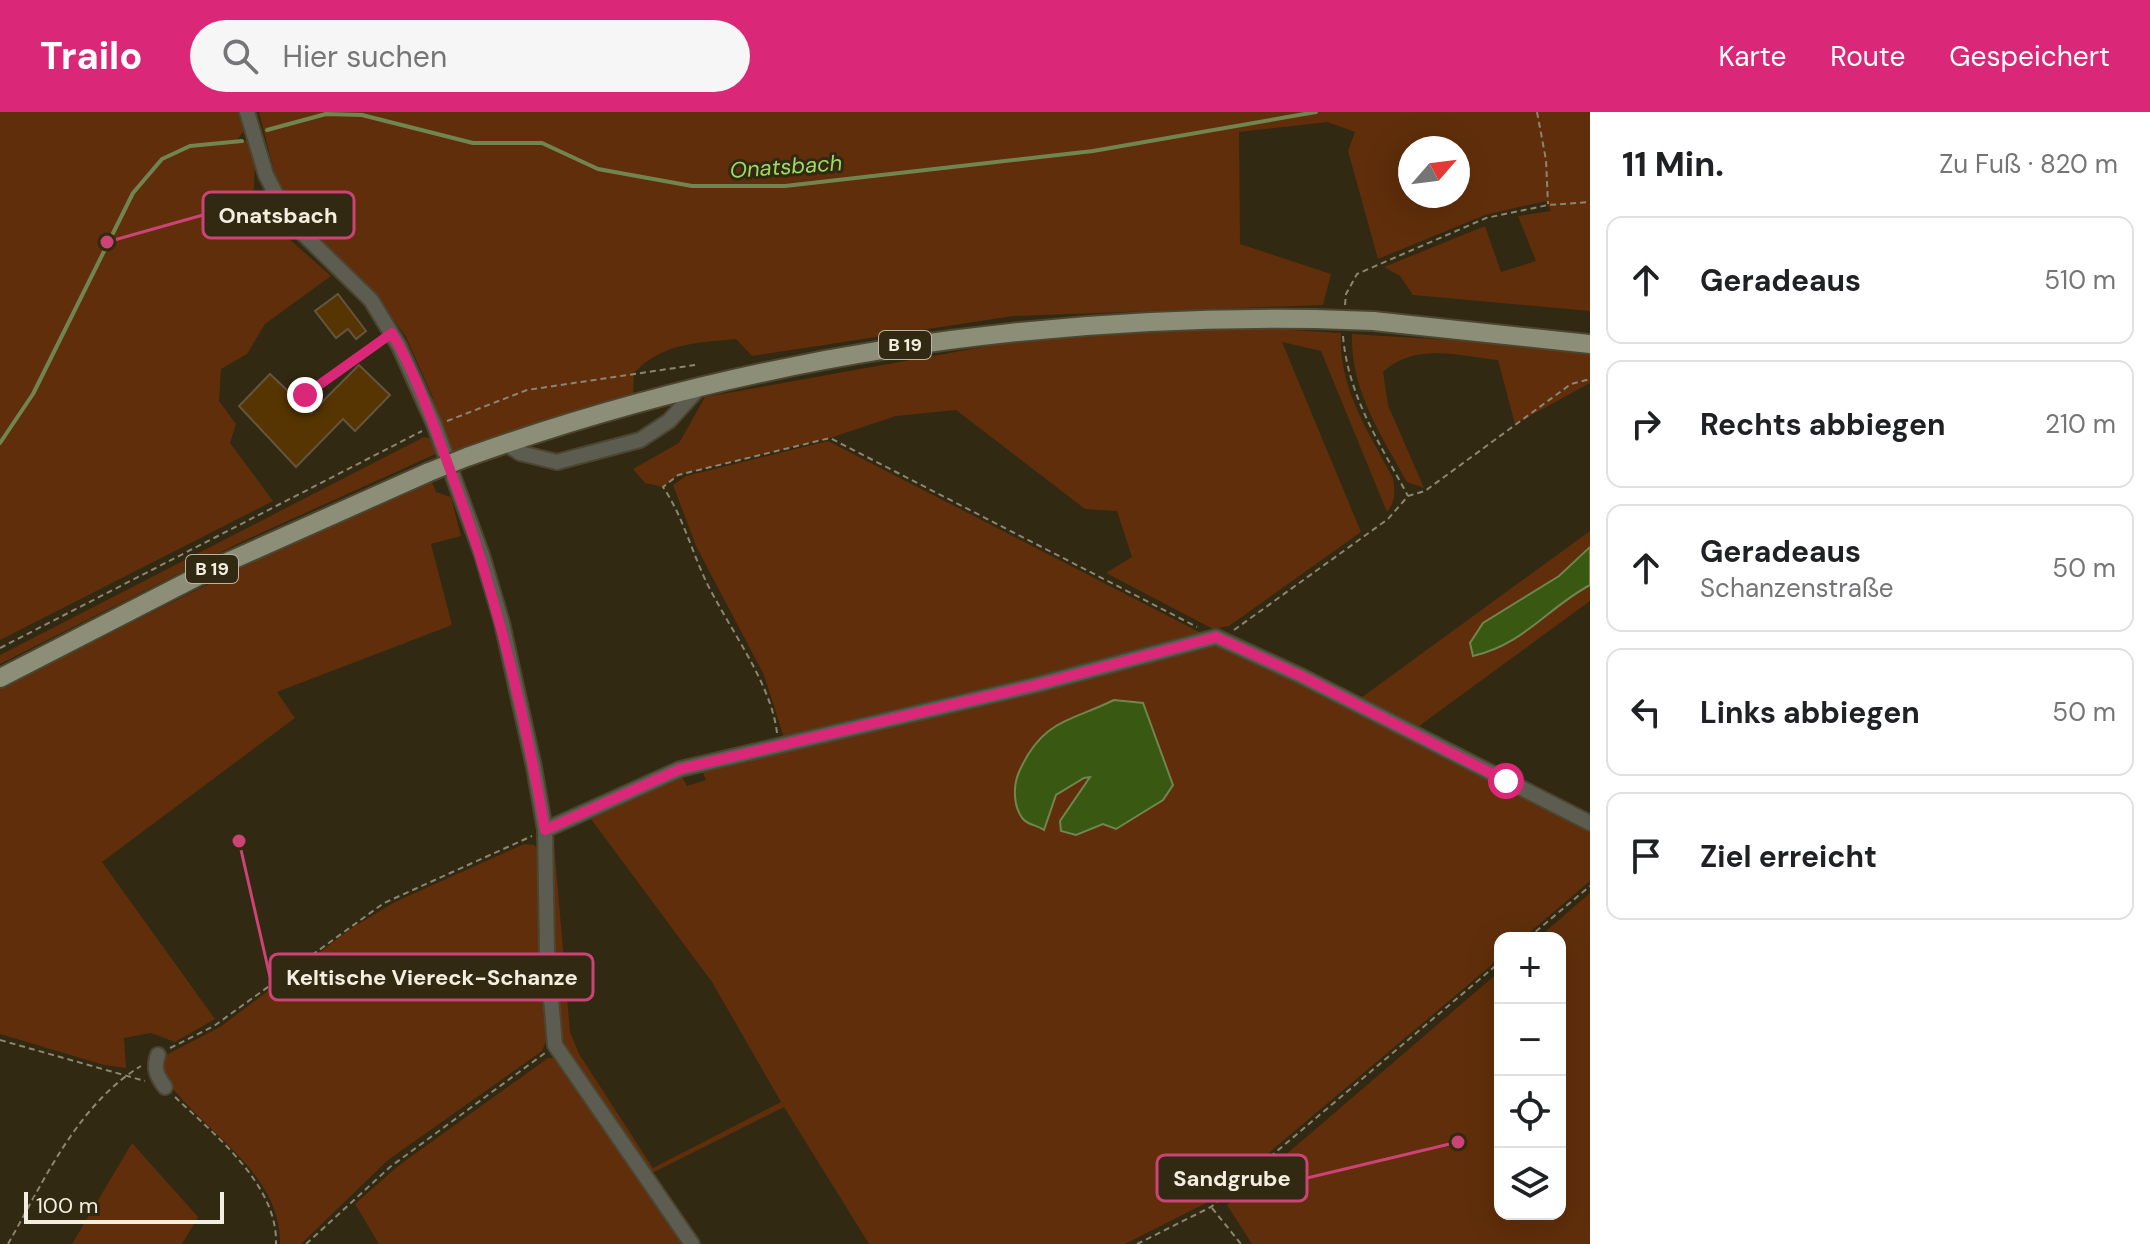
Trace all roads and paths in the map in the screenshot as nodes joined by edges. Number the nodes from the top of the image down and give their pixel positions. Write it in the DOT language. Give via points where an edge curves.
graph roads {
  1 [pos="247,112"];
  2 [pos="1537,112"];
  3 [pos="1590,202"];
  4 [pos="1548,205"];
  5 [pos="1344,316"];
  6 [pos="1343,328"];
  7 [pos="392,333"];
  8 [pos="1590,344"];
  9 [pos="695,365"];
  10 [pos="1590,379"];
  11 [pos="700,387"];
  12 [pos="305,395"];
  13 [pos="434,424"];
  14 [pos="505,443"];
  15 [pos="1408,496"];
  16 [pos="1220,637"];
  17 [pos="0,648"];
  18 [pos="0,678"];
  19 [pos="779,746"];
  20 [pos="1590,823"];
  21 [pos="545,830"];
  22 [pos="1590,886"];
  23 [pos="1535,932"];
  24 [pos="1494,967"];
  25 [pos="0,1040"];
  26 [pos="555,1045"];
  27 [pos="158,1055"];
  28 [pos="125,1076"];
  29 [pos="165,1087"];
  30 [pos="1211,1207"];
  31 [pos="8,1244"];
  32 [pos="276,1244"];
  33 [pos="306,1244"];
  34 [pos="692,1244"];
  35 [pos="1137,1244"];
  36 [pos="1241,1244"];
  1 -- 7 [label="street" via="266,175 289,220 371,300"];
  2 -- 4 [label="path"];
  3 -- 4 [label="path"];
  4 -- 5 [label="path" via="1486,218 1357,274 1346,294"];
  6 -- 15 [label="path" via="1345,364 1356,399"];
  7 -- 12 [label="path"];
  7 -- 13 [label="street"];
  8 -- 11 [label="main road, B 19, bridge" via="1373,321 1191,319 1005,332 882,349"];
  9 -- 13 [label="path" via="527,390"];
  10 -- 15 [label="path" via="1571,384 1425,491"];
  11 -- 14 [label="main road, B 19"];
  11 -- 14 [label="street" via="669,421 640,440 557,462 520,453"];
  13 -- 17 [label="path"];
  13 -- 21 [label="street" via="502,623"];
  14 -- 18 [label="main road, B 19, bridge" via="214,568"];
  15 -- 16 [label="path" via="1388,519"];
  16 -- 19 [label="street"];
  16 -- 19 [label="path" via="830,438 678,475 663,487 762,687 776,720"];
  16 -- 20 [label="street"];
  19 -- 21 [label="street" via="680,769"];
  21 -- 26 [label="street"];
  21 -- 27 [label="path" via="384,903 214,1026"];
  22 -- 23 [label="path"];
  24 -- 30 [label="path"];
  25 -- 28 [label="path"];
  26 -- 33 [label="path" via="390,1167"];
  26 -- 34 [label="street"];
  27 -- 28 [label="path"];
  27 -- 29 [label="street" via="157,1077"];
  28 -- 29 [label="path"];
  28 -- 31 [label="path" via="64,1146"];
  29 -- 32 [label="path" via="265,1194 277,1225"];
  30 -- 35 [label="path"];
  30 -- 36 [label="path"];
}
